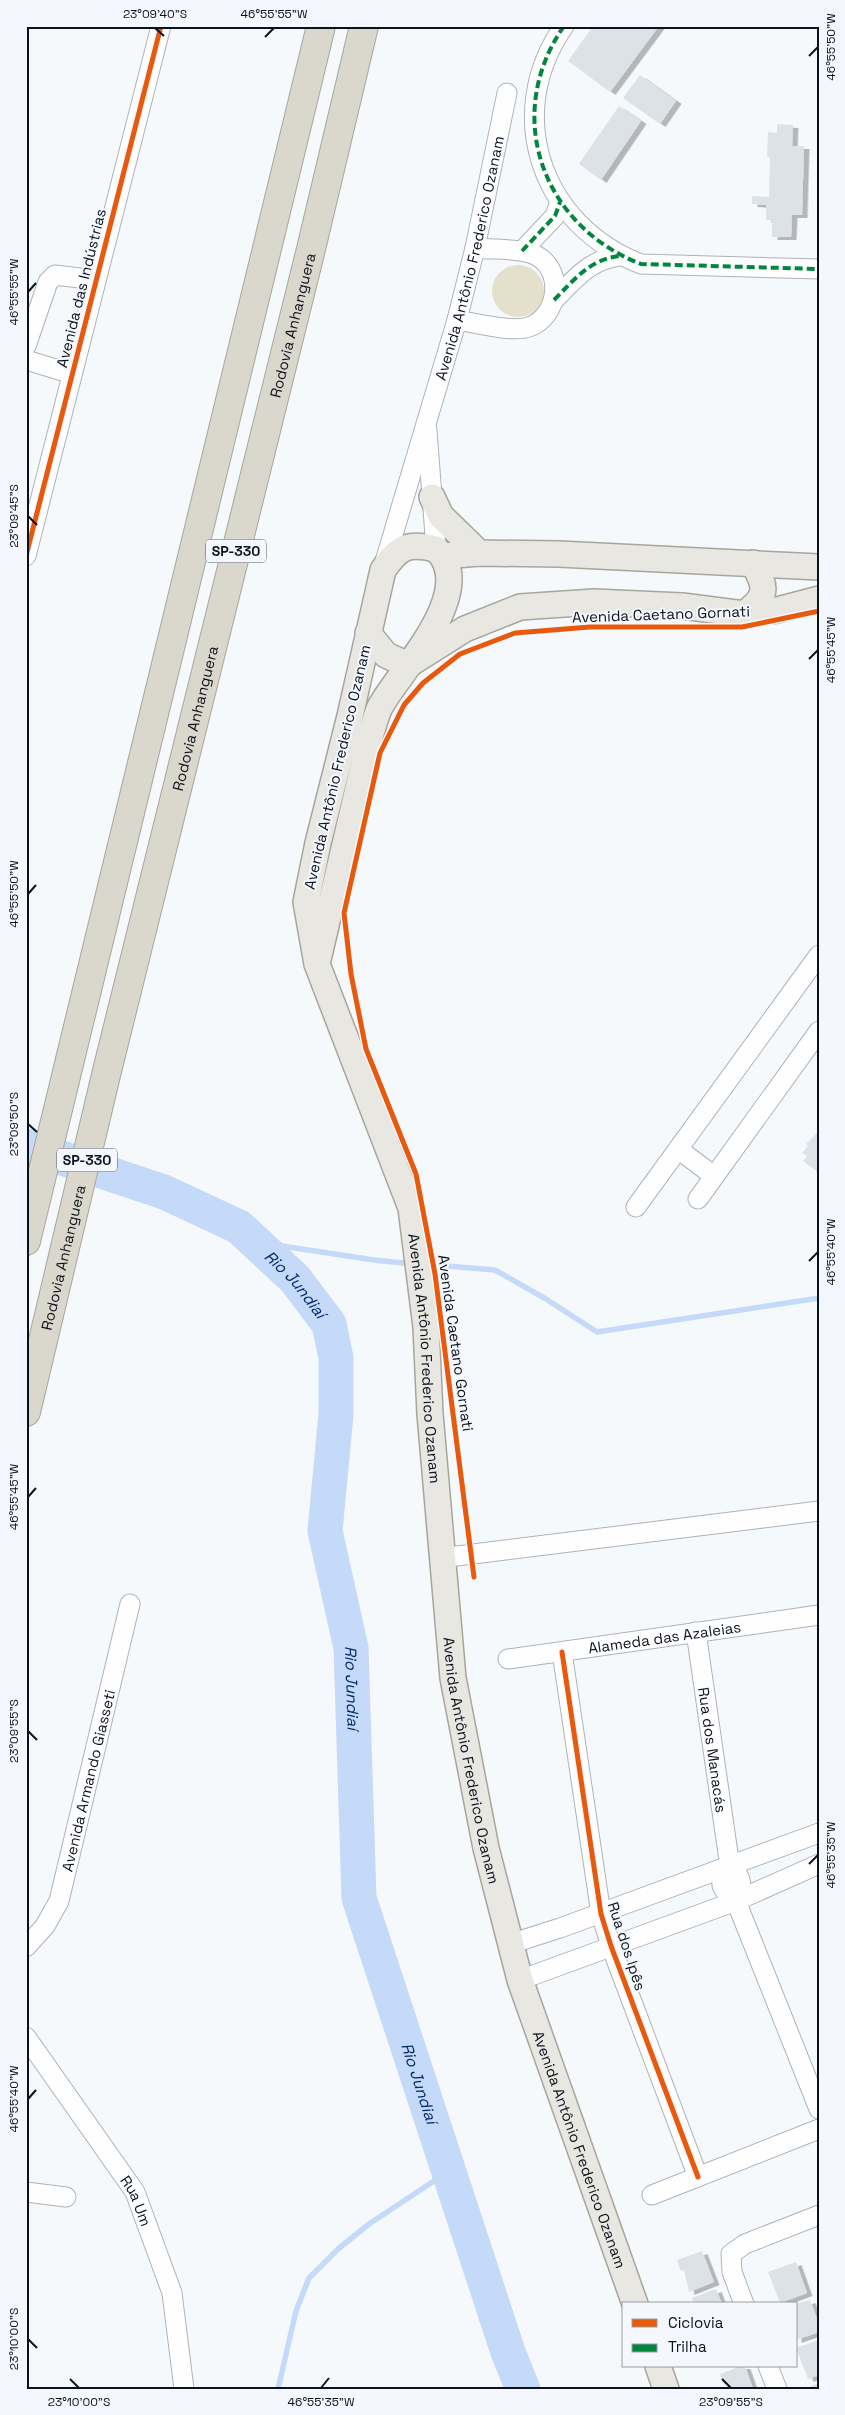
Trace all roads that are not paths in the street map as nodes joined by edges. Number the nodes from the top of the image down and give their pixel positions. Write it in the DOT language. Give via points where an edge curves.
graph roads {
  1 [pos="161,26"];
  2 [pos="321,26"];
  3 [pos="364,26"];
  4 [pos="564,26"];
  5 [pos="507,93"];
  6 [pos="560,202"];
  7 [pos="475,248"];
  8 [pos="522,251"];
  9 [pos="619,256"];
  10 [pos="819,269"];
  11 [pos="96,280"];
  12 [pos="554,300"];
  13 [pos="457,320"];
  14 [pos="26,346"];
  15 [pos="26,360"];
  16 [pos="72,374"];
  17 [pos="426,419"];
  18 [pos="432,497"];
  19 [pos="33,502"];
  20 [pos="439,553"];
  21 [pos="479,553"];
  22 [pos="26,556"];
  23 [pos="753,563"];
  24 [pos="819,566"];
  25 [pos="383,570"];
  26 [pos="819,599"];
  27 [pos="744,614"];
  28 [pos="368,633"];
  29 [pos="408,666"];
  30 [pos="336,771"];
  31 [pos="360,785"];
  32 [pos="819,955"];
  33 [pos="317,964"];
  34 [pos="819,1031"];
  35 [pos="678,1149"];
  36 [pos="714,1176"];
  37 [pos="698,1199"];
  38 [pos="636,1207"];
  39 [pos="28,1235"];
  40 [pos="26,1412"];
  41 [pos="819,1511"];
  42 [pos="441,1558"];
  43 [pos="130,1604"];
  44 [pos="819,1615"];
  45 [pos="696,1632"];
  46 [pos="562,1652"];
  47 [pos="508,1658"];
  48 [pos="819,1833"];
  49 [pos="819,1864"];
  50 [pos="730,1867"];
  51 [pos="736,1901"];
  52 [pos="601,1914"];
  53 [pos="510,1944"];
  54 [pos="611,1946"];
  55 [pos="26,1947"];
  56 [pos="520,1980"];
  57 [pos="26,2037"];
  58 [pos="819,2109"];
  59 [pos="819,2129"];
  60 [pos="698,2177"];
  61 [pos="26,2192"];
  62 [pos="652,2195"];
  63 [pos="66,2197"];
  64 [pos="819,2216"];
  65 [pos="634,2302"];
  66 [pos="743,2302"];
  67 [pos="659,2368"];
  68 [pos="769,2368"];
  69 [pos="184,2389"];
  70 [pos="666,2389"];
  71 [pos="777,2389"];
  1 -- 11 [label="street, Avenida das Indústrias"];
  2 -- 39 [label="highway, SP-330"];
  3 -- 40 [label="highway, Rodovia Anhanguera / SP-330"];
  4 -- 6 [label="street" via="542,64 535,90 534,127 545,173"];
  5 -- 7 [label="street, Avenida Antônio Frederico Ozanam"];
  6 -- 8 [label="street" via="555,216"];
  6 -- 9 [label="street" via="578,222"];
  7 -- 8 [label="street"];
  7 -- 13 [label="street, Avenida Antônio Frederico Ozanam"];
  8 -- 12 [label="street" via="545,263 555,286"];
  9 -- 10 [label="street" via="641,264"];
  9 -- 12 [label="street" via="604,258 585,269"];
  11 -- 14 [label="street" via="55,275 48,282"];
  11 -- 16 [label="street, Avenida das Indústrias"];
  12 -- 13 [label="street" via="549,312 529,327 516,329"];
  13 -- 17 [label="street, Avenida Antônio Frederico Ozanam"];
  15 -- 16 [label="street"];
  16 -- 19 [label="street, Avenida das Indústrias"];
  17 -- 18 [label="street, Avenida Antônio Frederico Ozanam"];
  17 -- 25 [label="street, Avenida Antônio Frederico Ozanam"];
  18 -- 20 [label="street, Avenida Antônio Frederico Ozanam"];
  18 -- 21 [label="main road" via="441,516"];
  19 -- 22 [label="street, Avenida das Indústrias"];
  20 -- 21 [label="main road"];
  20 -- 25 [label="main road" via="408,546 394,554"];
  20 -- 29 [label="main road" via="447,563 449,578 445,600 431,635"];
  21 -- 23 [label="main road"];
  23 -- 24 [label="main road"];
  23 -- 27 [label="main road" via="764,590 758,603"];
  25 -- 28 [label="main road, Avenida Antônio Frederico Ozanam"];
  26 -- 27 [label="main road" via="777,610"];
  27 -- 29 [label="main road" via="682,606 594,602 520,607 465,629"];
  28 -- 29 [label="main road" via="386,655"];
  28 -- 30 [label="main road, Avenida Antônio Frederico Ozanam"];
  29 -- 31 [label="main road" via="379,708"];
  30 -- 31 [label="main road" via="341,782"];
  30 -- 33 [label="main road, Avenida Antônio Frederico Ozanam" via="306,902"];
  31 -- 33 [label="main road"];
  32 -- 35 [label="street"];
  33 -- 42 [label="main road, Avenida Antônio Frederico Ozanam" via="411,1208 421,1280"];
  34 -- 36 [label="street"];
  35 -- 36 [label="street"];
  35 -- 38 [label="street"];
  36 -- 37 [label="street"];
  41 -- 42 [label="street"];
  42 -- 53 [label="main road, Avenida Antônio Frederico Ozanam" via="453,1678 486,1848"];
  43 -- 55 [label="street, Avenida Armando Giasseti" via="59,1901 45,1926"];
  44 -- 45 [label="street, Alameda das Azaleias"];
  45 -- 46 [label="street, Alameda das Azaleias"];
  45 -- 50 [label="street, Rua dos Manacás"];
  46 -- 47 [label="street, Alameda das Azaleias"];
  46 -- 52 [label="street, Rua dos Ipês"];
  48 -- 50 [label="street"];
  49 -- 51 [label="street"];
  50 -- 51 [label="street, Rua dos Manacás" via="722,1875 720,1884 724,1892"];
  50 -- 52 [label="street"];
  51 -- 54 [label="street"];
  51 -- 58 [label="street, Rua dos Manacás"];
  52 -- 53 [label="street"];
  52 -- 54 [label="street, Rua dos Ipês"];
  53 -- 56 [label="main road, Avenida Antônio Frederico Ozanam"];
  54 -- 56 [label="street"];
  54 -- 60 [label="street, Rua dos Ipês"];
  56 -- 65 [label="main road, Avenida Antônio Frederico Ozanam"];
  57 -- 69 [label="street, Rua Um" via="135,2192 172,2294"];
  59 -- 60 [label="street"];
  60 -- 62 [label="street"];
  61 -- 63 [label="street"];
  64 -- 66 [label="street" via="745,2244 732,2254 732,2272"];
  67 -- 70 [label="main road"];
  68 -- 71 [label="street"];
}
